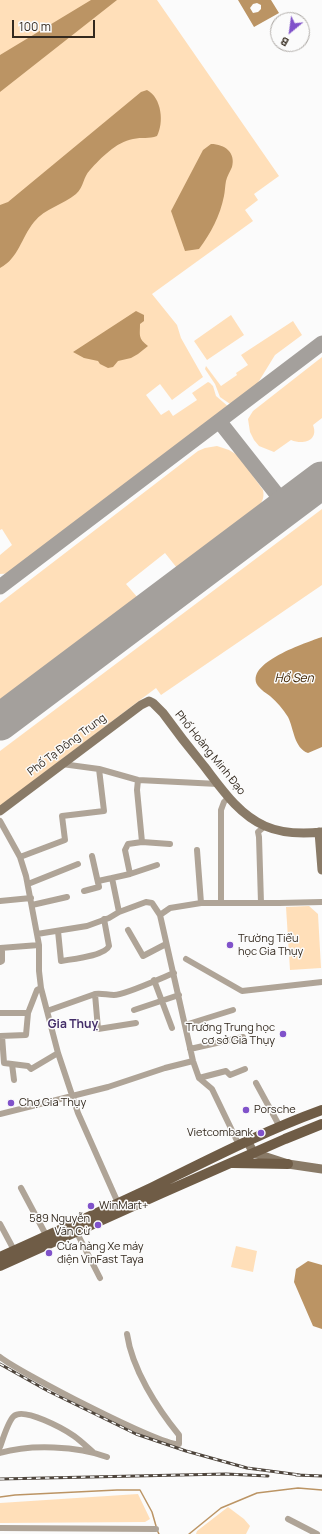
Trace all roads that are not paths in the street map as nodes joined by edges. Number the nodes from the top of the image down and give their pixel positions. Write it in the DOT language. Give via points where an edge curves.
graph roads {
  1 [pos="148,701"];
  2 [pos="60,764"];
  3 [pos="99,769"];
  4 [pos="138,780"];
  5 [pos="218,784"];
  6 [pos="228,798"];
  7 [pos="0,811"];
  8 [pos="0,821"];
  9 [pos="265,826"];
  10 [pos="320,832"];
  11 [pos="142,842"];
  12 [pos="170,844"];
  13 [pos="197,850"];
  14 [pos="92,856"];
  15 [pos="20,857"];
  16 [pos="78,864"];
  17 [pos="157,866"];
  18 [pos="322,870"];
  19 [pos="130,874"];
  20 [pos="112,878"];
  21 [pos="98,881"];
  22 [pos="28,884"];
  23 [pos="84,891"];
  24 [pos="67,897"];
  25 [pos="31,898"];
  26 [pos="0,901"];
  27 [pos="322,902"];
  28 [pos="201,903"];
  29 [pos="221,903"];
  30 [pos="261,903"];
  31 [pos="32,905"];
  32 [pos="119,912"];
  33 [pos="160,915"];
  34 [pos="104,920"];
  35 [pos="128,930"];
  36 [pos="58,931"];
  37 [pos="37,934"];
  38 [pos="166,944"];
  39 [pos="39,945"];
  40 [pos="1,948"];
  41 [pos="186,959"];
  42 [pos="0,962"];
  43 [pos="174,973"];
  44 [pos="154,980"];
  45 [pos="322,982"];
  46 [pos="41,988"];
  47 [pos="95,994"];
  48 [pos="179,995"];
  49 [pos="162,1000"];
  50 [pos="134,1010"];
  51 [pos="233,1010"];
  52 [pos="47,1011"];
  53 [pos="0,1013"];
  54 [pos="28,1013"];
  55 [pos="136,1023"];
  56 [pos="185,1025"];
  57 [pos="172,1028"];
  58 [pos="1,1036"];
  59 [pos="243,1038"];
  60 [pos="190,1049"];
  61 [pos="58,1053"];
  62 [pos="2,1056"];
  63 [pos="193,1061"];
  64 [pos="12,1064"];
  65 [pos="244,1069"];
  66 [pos="199,1078"];
  67 [pos="14,1080"];
  68 [pos="256,1083"];
  69 [pos="74,1097"];
  70 [pos="322,1110"];
  71 [pos="0,1114"];
  72 [pos="322,1124"];
  73 [pos="280,1127"];
  74 [pos="243,1143"];
  75 [pos="254,1152"];
  76 [pos="229,1163"];
  77 [pos="288,1164"];
  78 [pos="322,1169"];
  79 [pos="21,1188"];
  80 [pos="118,1203"];
  81 [pos="0,1224"];
  82 [pos="76,1231"];
  83 [pos="46,1235"];
  84 [pos="14,1250"];
  85 [pos="1,1254"];
  86 [pos="0,1266"];
  87 [pos="100,1278"];
  88 [pos="126,1334"];
  89 [pos="0,1357"];
  90 [pos="0,1447"];
  91 [pos="93,1452"];
  92 [pos="0,1453"];
  93 [pos="107,1456"];
  94 [pos="288,1519"];
  95 [pos="0,1528"];
  96 [pos="156,1529"];
  97 [pos="317,1534"];
  1 -- 2 [label="street, Phố Tạ Đông Trung"];
  1 -- 5 [label="street, Phố Hoàng Minh Đạo" via="162,713"];
  2 -- 3 [label="street"];
  2 -- 7 [label="street, Phố Tạ Đông Trung"];
  3 -- 4 [label="street"];
  3 -- 15 [label="street" via="104,811 62,816 65,840"];
  4 -- 5 [label="street"];
  4 -- 11 [label="street"];
  5 -- 6 [label="street, Phố Hoàng Minh Đạo"];
  6 -- 9 [label="street, Phố Hoàng Minh Đạo"];
  6 -- 29 [label="street" via="221,810"];
  8 -- 15 [label="street"];
  9 -- 10 [label="street, Phố Hoàng Minh Đạo" via="297,833"];
  9 -- 30 [label="street" via="258,832"];
  10 -- 18 [label="street"];
  11 -- 12 [label="street"];
  11 -- 19 [label="street" via="128,844 125,850"];
  13 -- 28 [label="street"];
  14 -- 21 [label="street"];
  15 -- 22 [label="street"];
  16 -- 22 [label="street"];
  17 -- 19 [label="street"];
  19 -- 20 [label="street"];
  20 -- 21 [label="street"];
  20 -- 32 [label="street"];
  21 -- 23 [label="street" via="99,887"];
  22 -- 25 [label="street"];
  24 -- 31 [label="street"];
  25 -- 26 [label="street"];
  25 -- 31 [label="street"];
  27 -- 30 [label="street"];
  28 -- 29 [label="street"];
  28 -- 33 [label="street" via="170,908"];
  29 -- 30 [label="street"];
  31 -- 37 [label="street"];
  32 -- 33 [label="street" via="146,902 152,904"];
  32 -- 34 [label="street"];
  33 -- 38 [label="street"];
  34 -- 36 [label="street"];
  34 -- 36 [label="street" via="108,949 89,956 61,961"];
  35 -- 38 [label="street" via="143,956"];
  36 -- 37 [label="street"];
  37 -- 39 [label="street"];
  38 -- 43 [label="street"];
  39 -- 40 [label="street"];
  39 -- 46 [label="street"];
  40 -- 42 [label="street"];
  41 -- 45 [label="street" via="242,991"];
  43 -- 44 [label="street"];
  43 -- 48 [label="street"];
  44 -- 47 [label="street" via="115,995"];
  44 -- 49 [label="street"];
  46 -- 52 [label="street"];
  46 -- 54 [label="street" via="37,990"];
  47 -- 52 [label="street"];
  47 -- 55 [label="street" via="98,1029"];
  48 -- 49 [label="street"];
  48 -- 56 [label="street"];
  49 -- 50 [label="street"];
  49 -- 57 [label="street"];
  51 -- 56 [label="street"];
  52 -- 61 [label="street"];
  53 -- 54 [label="street"];
  54 -- 58 [label="street" via="26,1035"];
  56 -- 60 [label="street"];
  58 -- 62 [label="street"];
  59 -- 60 [label="street"];
  60 -- 63 [label="street"];
  61 -- 64 [label="street" via="31,1069 28,1066"];
  61 -- 69 [label="street"];
  62 -- 64 [label="street" via="4,1064"];
  63 -- 66 [label="street"];
  63 -- 69 [label="street"];
  64 -- 67 [label="street"];
  65 -- 66 [label="street" via="230,1075 226,1070"];
  66 -- 74 [label="street" via="212,1089"];
  68 -- 73 [label="street"];
  69 -- 71 [label="street"];
  69 -- 80 [label="street" via="78,1113"];
  70 -- 73 [label="main road"];
  72 -- 75 [label="main road"];
  73 -- 74 [label="main road"];
  74 -- 75 [label="street"];
  74 -- 80 [label="main road"];
  75 -- 76 [label="main road"];
  75 -- 77 [label="street"];
  76 -- 77 [label="main road"];
  76 -- 82 [label="main road"];
  77 -- 78 [label="street"];
  79 -- 83 [label="street"];
  80 -- 83 [label="main road"];
  81 -- 84 [label="street"];
  82 -- 86 [label="main road"];
  82 -- 87 [label="street"];
  83 -- 84 [label="main road"];
  84 -- 85 [label="main road"];
  88 -- 89 [label="street" via="147,1389 179,1434 179,1444 170,1443 131,1427 18,1370"];
  90 -- 91 [label="street" via="10,1421 20,1413 42,1419 73,1435"];
  91 -- 92 [label="street" via="72,1448 29,1448"];
  91 -- 93 [label="street"];
  94 -- 97 [label="street"];
  95 -- 96 [label="street"];
}
